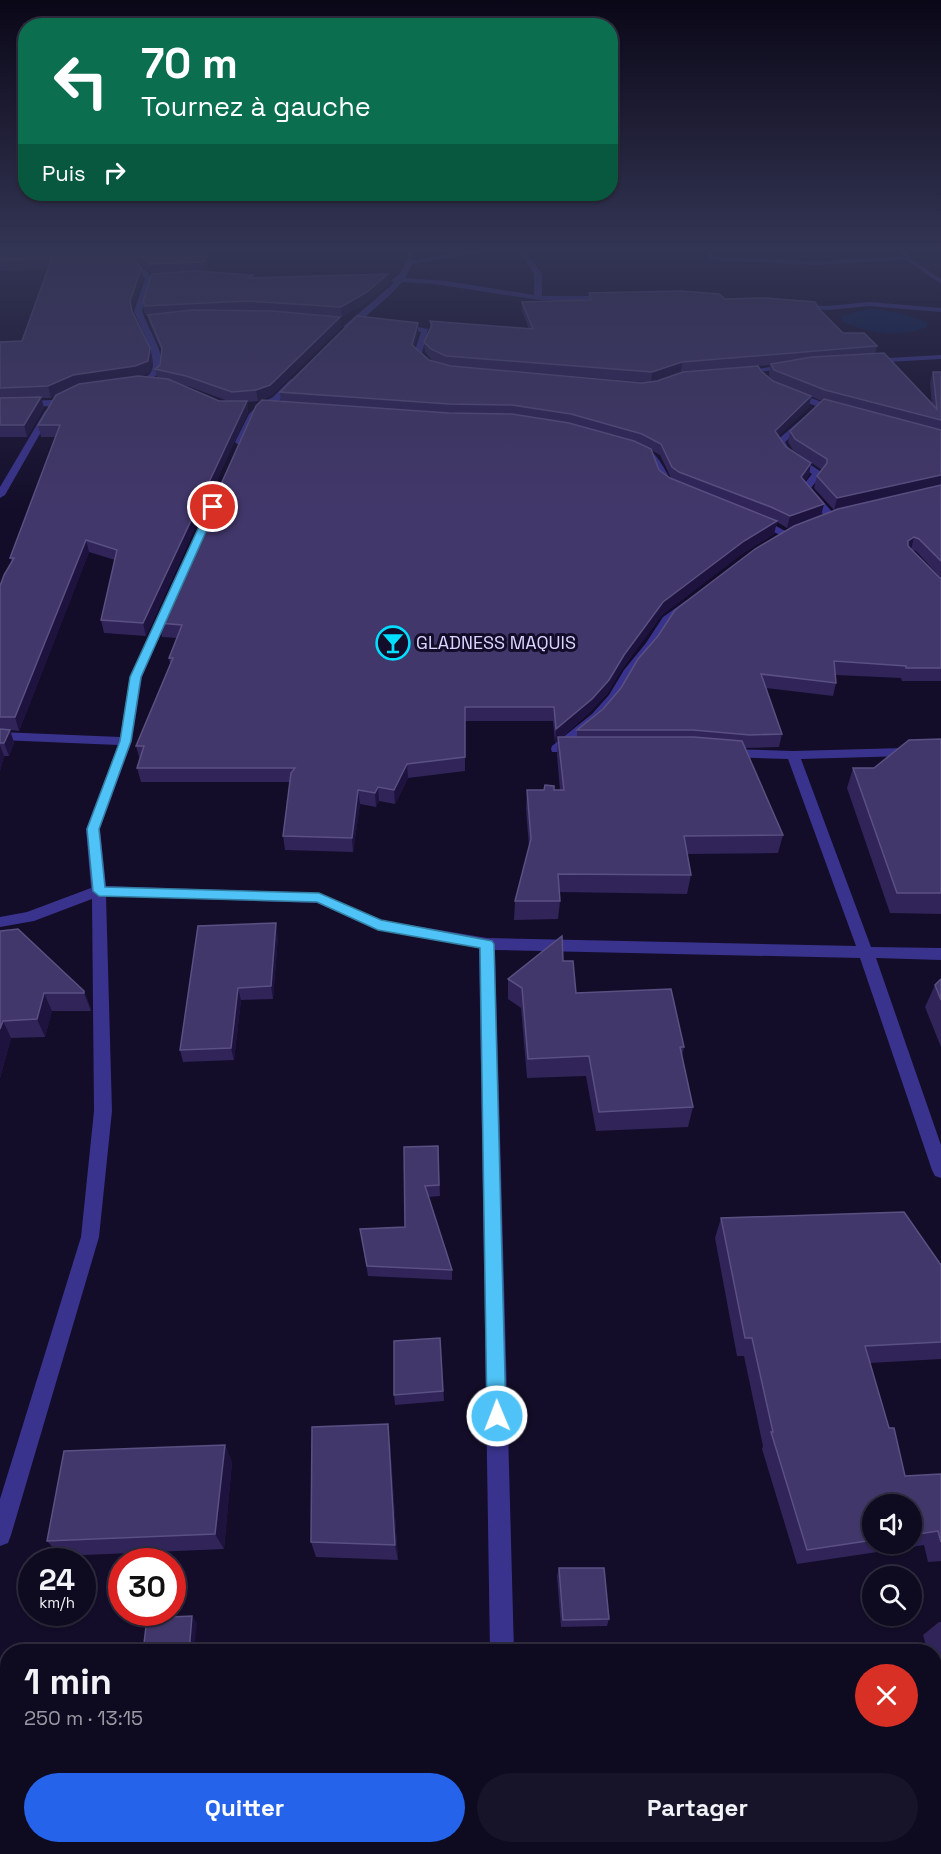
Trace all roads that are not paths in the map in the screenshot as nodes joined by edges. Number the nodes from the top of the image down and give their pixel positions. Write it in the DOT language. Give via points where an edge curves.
graph roads {
  1 [pos="147,337"];
  2 [pos="423,337"];
  3 [pos="941,357"];
  4 [pos="862,361"];
  5 [pos="801,365"];
  6 [pos="438,369"];
  7 [pos="301,373"];
  8 [pos="736,373"];
  9 [pos="140,382"];
  10 [pos="129,383"];
  11 [pos="162,385"];
  12 [pos="80,391"];
  13 [pos="785,391"];
  14 [pos="54,403"];
  15 [pos="0,405"];
  16 [pos="819,405"];
  17 [pos="261,407"];
  18 [pos="279,407"];
  19 [pos="250,408"];
  20 [pos="847,414"];
  21 [pos="626,445"];
  22 [pos="238,447"];
  23 [pos="683,490"];
  24 [pos="0,495"];
  25 [pos="748,517"];
  26 [pos="831,517"];
  27 [pos="787,534"];
  28 [pos="189,559"];
  29 [pos="695,598"];
  30 [pos="0,736"];
  31 [pos="126,741"];
  32 [pos="579,749"];
  33 [pos="712,751"];
  34 [pos="941,751"];
  35 [pos="793,755"];
  36 [pos="99,891"];
  37 [pos="0,922"];
  38 [pos="487,944"];
  39 [pos="866,952"];
  40 [pos="941,954"];
  41 [pos="941,1170"];
  42 [pos="0,1535"];
  43 [pos="502,1644"];
  1 -- 9 [label="street" via="158,359 158,370 156,375"];
  2 -- 6 [label="street" via="418,353 428,365"];
  3 -- 4 [label="street"];
  5 -- 8 [label="street" via="763,375"];
  7 -- 17 [label="street" via="276,399"];
  9 -- 10 [label="street"];
  9 -- 11 [label="street"];
  12 -- 14 [label="street"];
  13 -- 16 [label="street"];
  14 -- 15 [label="street"];
  14 -- 24 [label="street"];
  16 -- 20 [label="street"];
  16 -- 26 [label="street" via="780,442 788,454 818,473 806,488"];
  17 -- 18 [label="street"];
  17 -- 19 [label="street"];
  17 -- 22 [label="street" via="252,416"];
  21 -- 23 [label="street" via="655,458 665,482"];
  25 -- 27 [label="street"];
  28 -- 31 [label="street" via="136,677"];
  29 -- 32 [label="street" via="667,618 596,717 557,749"];
  30 -- 31 [label="street"];
  31 -- 36 [label="street" via="93,829"];
  33 -- 35 [label="street"];
  34 -- 35 [label="street"];
  35 -- 39 [label="street"];
  36 -- 37 [label="street" via="30,917"];
  36 -- 38 [label="street" via="319,898 378,925"];
  36 -- 42 [label="street" via="103,1111 90,1237"];
  38 -- 39 [label="street"];
  38 -- 43 [label="street"];
  39 -- 40 [label="street"];
  39 -- 41 [label="street"];
}
